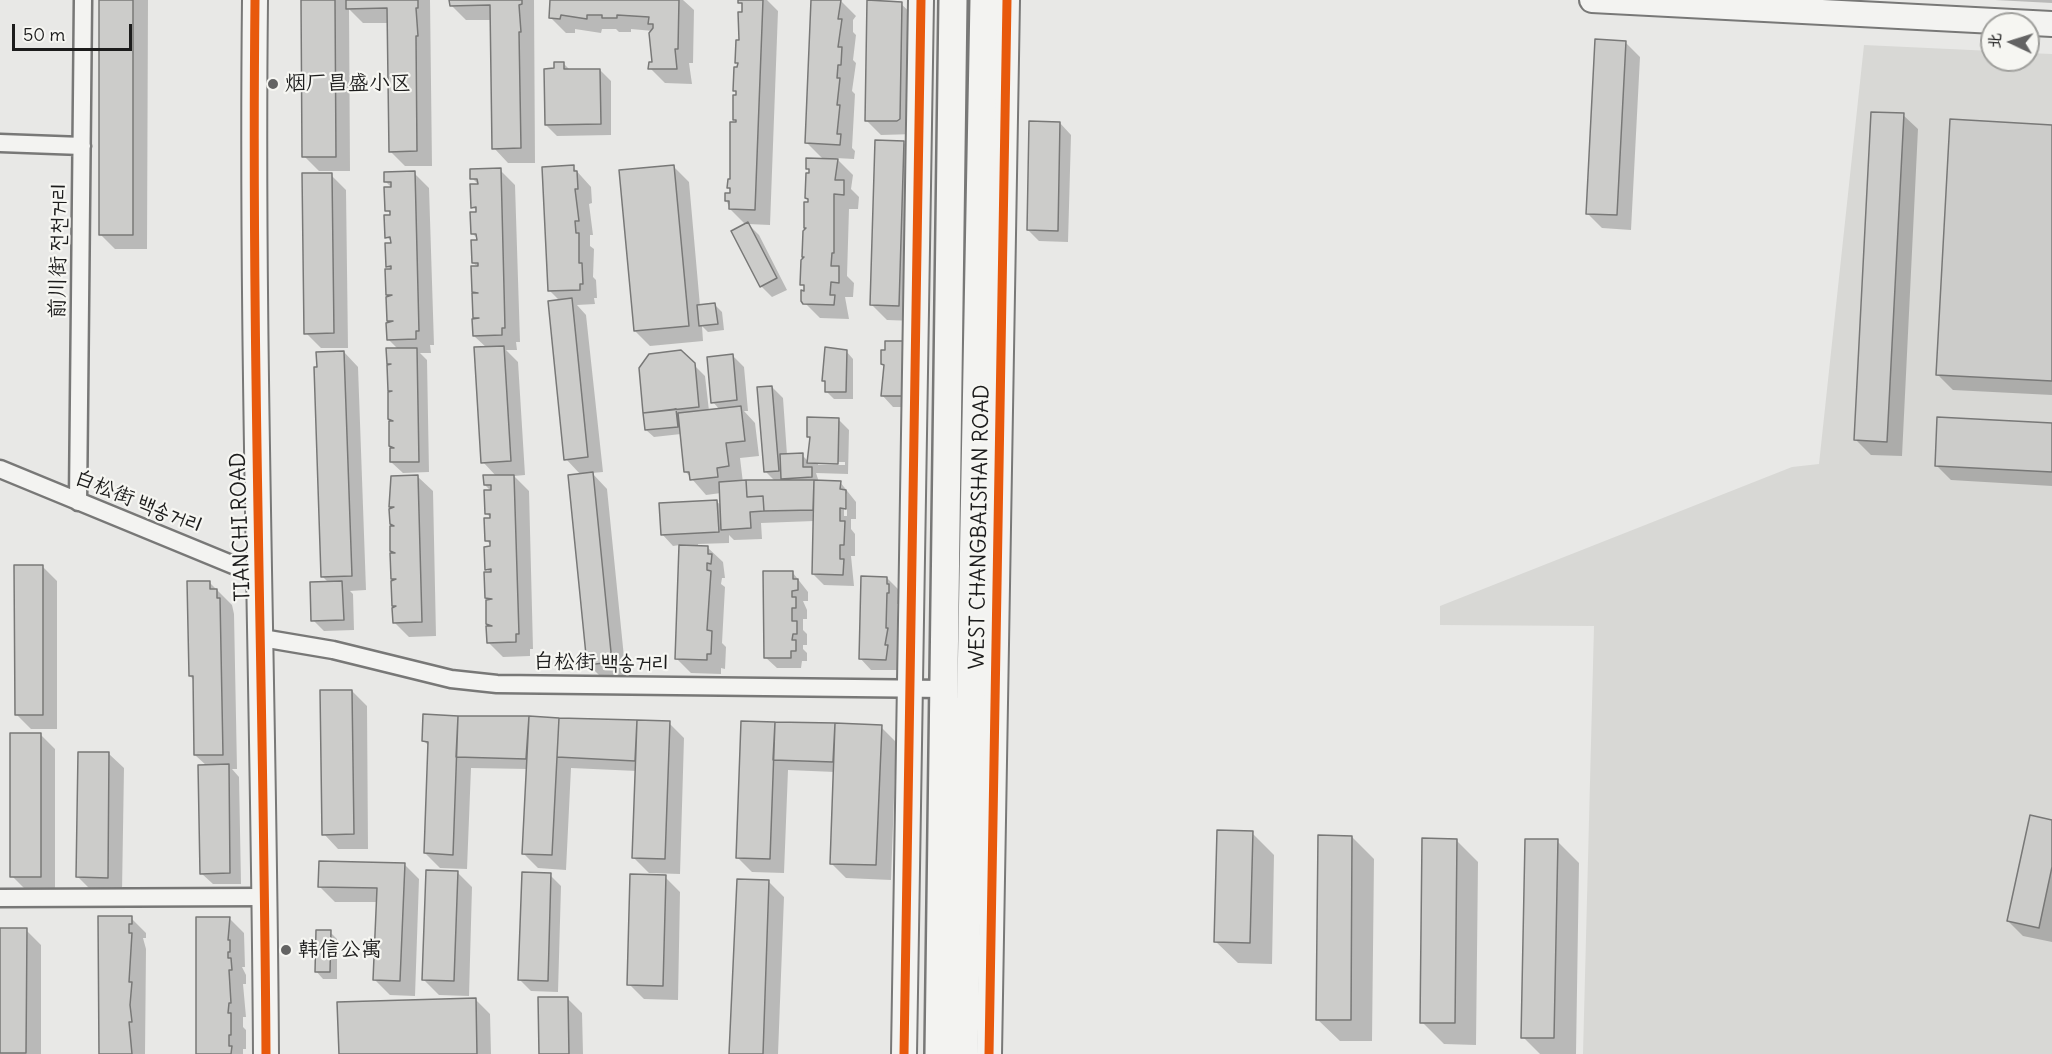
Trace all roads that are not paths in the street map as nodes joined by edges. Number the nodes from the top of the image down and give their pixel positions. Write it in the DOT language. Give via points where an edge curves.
graph roads {
  1 [pos="82,0"];
  2 [pos="255,0"];
  3 [pos="921,0"];
  4 [pos="953,0"];
  5 [pos="984,0"];
  6 [pos="1007,0"];
  7 [pos="1592,0"];
  8 [pos="1672,3"];
  9 [pos="2052,24"];
  10 [pos="0,143"];
  11 [pos="82,146"];
  12 [pos="0,469"];
  13 [pos="78,502"];
  14 [pos="260,576"];
  15 [pos="262,638"];
  16 [pos="909,690"];
  17 [pos="944,690"];
  18 [pos="265,897"];
  19 [pos="0,898"];
  20 [pos="266,1054"];
  21 [pos="904,1054"];
  22 [pos="939,1054"];
  23 [pos="964,1054"];
  24 [pos="989,1054"];
  1 -- 11 [label="street, 前川街 전천거리"];
  2 -- 14 [label="street, TIANCHI ROAD" via="254,345"];
  3 -- 16 [label="street"];
  4 -- 17 [label="main road, WEST CHANGBAISHAN ROAD"];
  5 -- 23 [label="main road, WEST CHANGBAISHAN ROAD"];
  6 -- 24 [label="street, WEST CHANGBAISHAN ROAD"];
  7 -- 8 [label="street"];
  8 -- 9 [label="street"];
  10 -- 11 [label="street"];
  11 -- 13 [label="street, 前川街 전천거리"];
  12 -- 13 [label="street, 白松街 백송거리"];
  13 -- 14 [label="street, 白松街 백송거리"];
  14 -- 15 [label="street, TIANCHI ROAD"];
  15 -- 16 [label="street, 白松街 백송거리" via="333,650 452,679 497,684"];
  15 -- 18 [label="street, TIANCHI ROAD"];
  16 -- 17 [label="street, 白松街 백송거리"];
  16 -- 21 [label="street"];
  17 -- 22 [label="main road, WEST CHANGBAISHAN ROAD"];
  18 -- 19 [label="street"];
  18 -- 20 [label="street, TIANCHI ROAD"];
}
